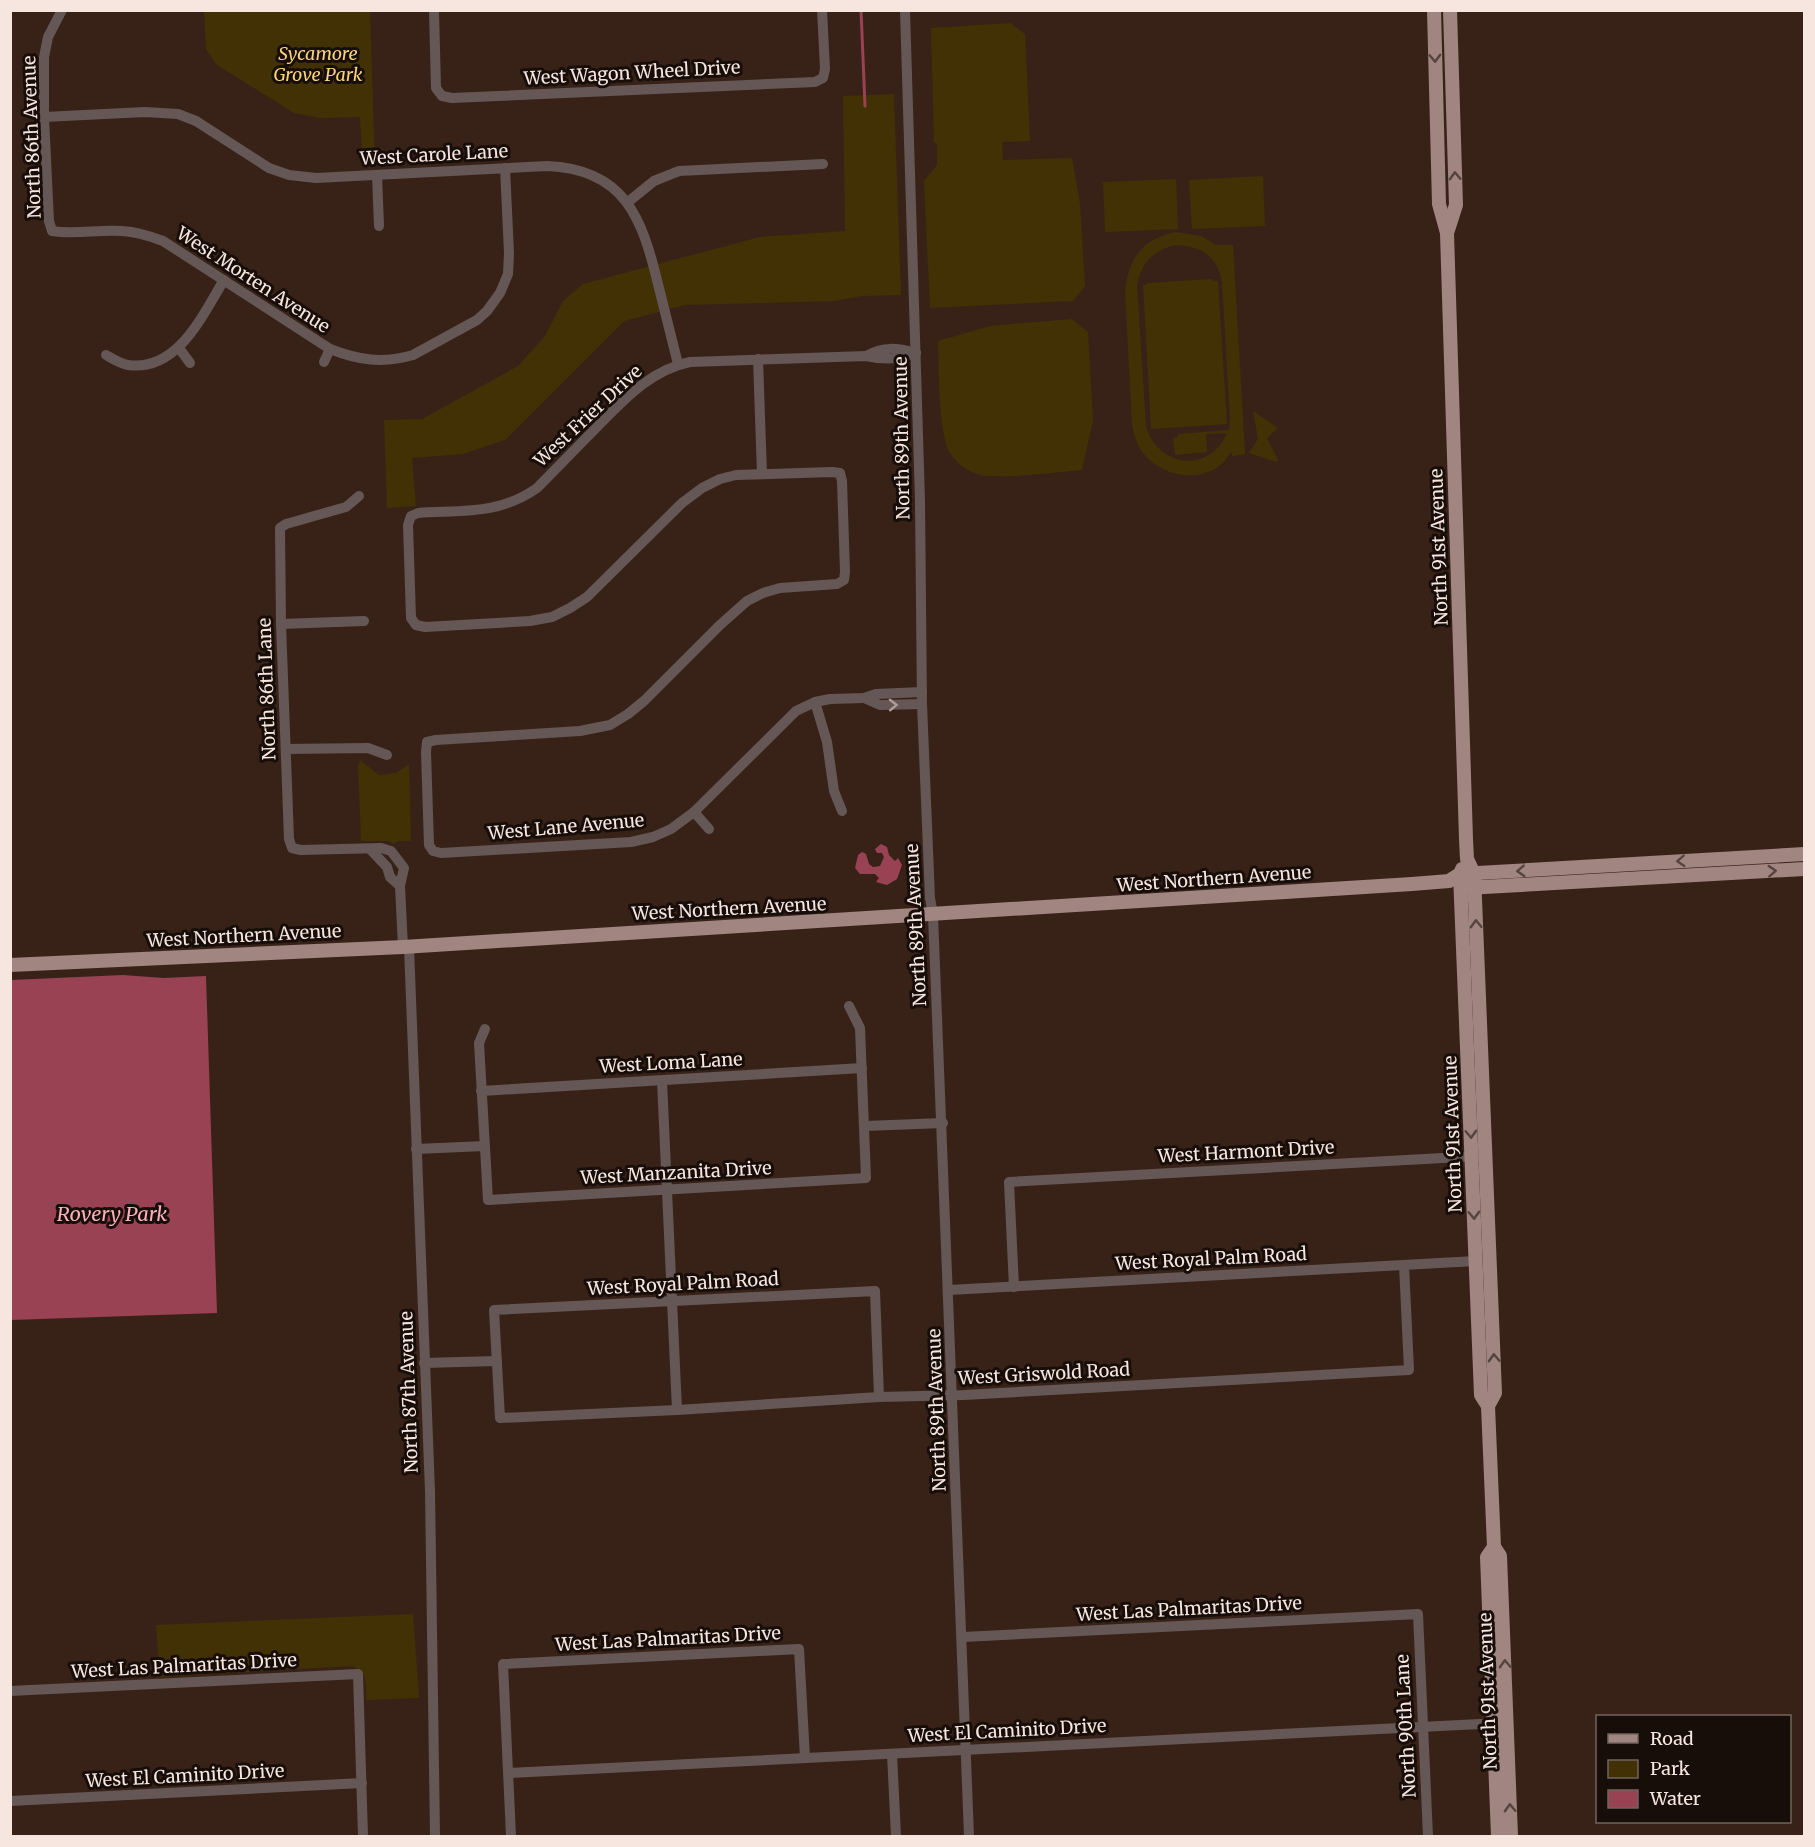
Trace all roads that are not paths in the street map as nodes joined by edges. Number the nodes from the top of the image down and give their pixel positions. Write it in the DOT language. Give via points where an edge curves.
graph roads {
  1 [pos="62,10"];
  2 [pos="434,10"];
  3 [pos="822,10"];
  4 [pos="905,10"];
  5 [pos="1434,10"];
  6 [pos="1450,10"];
  7 [pos="1436,105"];
  8 [pos="1453,105"];
  9 [pos="44,117"];
  10 [pos="823,164"];
  11 [pos="505,168"];
  12 [pos="377,176"];
  13 [pos="628,202"];
  14 [pos="379,226"];
  15 [pos="52,231"];
  16 [pos="1447,233"];
  17 [pos="224,280"];
  18 [pos="178,348"];
  19 [pos="330,348"];
  20 [pos="916,353"];
  21 [pos="106,355"];
  22 [pos="758,359"];
  23 [pos="324,362"];
  24 [pos="190,363"];
  25 [pos="678,364"];
  26 [pos="762,474"];
  27 [pos="359,496"];
  28 [pos="364,621"];
  29 [pos="281,624"];
  30 [pos="922,692"];
  31 [pos="864,698"];
  32 [pos="815,702"];
  33 [pos="922,704"];
  34 [pos="286,749"];
  35 [pos="387,755"];
  36 [pos="842,811"];
  37 [pos="694,812"];
  38 [pos="709,829"];
  39 [pos="370,849"];
  40 [pos="1804,854"];
  41 [pos="1740,858"];
  42 [pos="399,859"];
  43 [pos="387,867"];
  44 [pos="1804,869"];
  45 [pos="1740,873"];
  46 [pos="1463,881"];
  47 [pos="400,886"];
  48 [pos="933,915"];
  49 [pos="406,947"];
  50 [pos="10,965"];
  51 [pos="849,1006"];
  52 [pos="1466,1011"];
  53 [pos="485,1029"];
  54 [pos="862,1068"];
  55 [pos="662,1080"];
  56 [pos="481,1091"];
  57 [pos="1484,1092"];
  58 [pos="943,1123"];
  59 [pos="865,1126"];
  60 [pos="485,1146"];
  61 [pos="416,1149"];
  62 [pos="1479,1156"];
  63 [pos="667,1190"];
  64 [pos="1476,1261"];
  65 [pos="1404,1265"];
  66 [pos="1014,1287"];
  67 [pos="949,1290"];
  68 [pos="672,1301"];
  69 [pos="1492,1329"];
  70 [pos="496,1361"];
  71 [pos="424,1364"];
  72 [pos="953,1394"];
  73 [pos="879,1397"];
  74 [pos="1488,1406"];
  75 [pos="677,1410"];
  76 [pos="1418,1614"];
  77 [pos="963,1637"];
  78 [pos="10,1691"];
  79 [pos="1500,1723"];
  80 [pos="1423,1727"];
  81 [pos="966,1750"];
  82 [pos="892,1754"];
  83 [pos="805,1758"];
  84 [pos="508,1773"];
  85 [pos="362,1783"];
  86 [pos="10,1801"];
  87 [pos="363,1836"];
  88 [pos="435,1836"];
  89 [pos="511,1836"];
  90 [pos="896,1836"];
  91 [pos="969,1836"];
  92 [pos="1428,1836"];
  93 [pos="1498,1836"];
  94 [pos="1512,1836"];
  1 -- 9 [label="street, North 86th Avenue" via="48,37 44,57"];
  2 -- 3 [label="street, West Wagon Wheel Drive" via="436,88 442,96 452,98 815,82 823,78 825,69"];
  4 -- 20 [label="street, North 89th Avenue"];
  5 -- 7 [label="main road, North 91st Avenue, one-way"];
  6 -- 8 [label="main road, North 91st Avenue"];
  7 -- 8 [label="main road"];
  7 -- 16 [label="main road, North 91st Avenue" via="1439,204"];
  16 -- 8 [label="main road, North 91st Avenue, one-way" via="1456,205"];
  9 -- 12 [label="street, West Carole Lane" via="178,114 196,121 269,168 289,175"];
  9 -- 15 [label="street, North 86th Avenue" via="48,221"];
  10 -- 13 [label="street" via="679,171 654,182"];
  11 -- 12 [label="street, West Carole Lane"];
  11 -- 13 [label="street, West Carole Lane" via="574,169 606,182"];
  11 -- 19 [label="street, West Morten Avenue" via="508,274 487,311 467,326 403,358 373,361"];
  12 -- 14 [label="street"];
  13 -- 25 [label="street" via="646,238"];
  15 -- 17 [label="street, West Morten Avenue" via="120,230 152,236"];
  16 -- 46 [label="main road, North 91st Avenue" via="1467,859"];
  17 -- 18 [label="street"];
  17 -- 19 [label="street, West Morten Avenue"];
  18 -- 21 [label="street" via="160,360 141,365 126,365"];
  18 -- 24 [label="street"];
  19 -- 23 [label="street, West Morten Avenue"];
  20 -- 22 [label="street, West Frier Drive" via="901,359"];
  20 -- 30 [label="street, North 89th Avenue"];
  22 -- 25 [label="street, West Frier Drive"];
  22 -- 26 [label="street"];
  25 -- 26 [label="street, West Frier Drive" via="629,396 527,495 490,509 411,516 411,618 416,625 552,617 586,597 702,488 736,475"];
  26 -- 37 [label="street, West Lane Avenue" via="840,473 844,580 837,584 780,588 747,601 644,700 610,725 580,731 428,742 429,844 433,851 631,842 671,829"];
  27 -- 29 [label="street, North 86th Lane" via="346,507 280,528"];
  28 -- 29 [label="street"];
  29 -- 34 [label="street, North 86th Lane"];
  30 -- 31 [label="street, West Lane Avenue"];
  30 -- 33 [label="street, North 89th Avenue"];
  31 -- 32 [label="street, West Lane Avenue"];
  31 -- 33 [label="street, West Lane Avenue, one-way" via="880,705"];
  32 -- 36 [label="street"];
  32 -- 37 [label="street, West Lane Avenue" via="783,721"];
  33 -- 48 [label="street, North 89th Avenue"];
  34 -- 35 [label="street" via="368,747"];
  34 -- 39 [label="street, North 86th Lane" via="292,848"];
  37 -- 38 [label="street"];
  39 -- 42 [label="street" via="391,851"];
  39 -- 43 [label="street"];
  40 -- 41 [label="main road, West Northern Avenue"];
  41 -- 45 [label="main road"];
  41 -- 46 [label="main road, West Northern Avenue, one-way"];
  42 -- 43 [label="street"];
  42 -- 47 [label="street, North 87th Avenue" via="404,868"];
  43 -- 47 [label="street" via="390,877"];
  45 -- 44 [label="main road, West Northern Avenue, one-way"];
  45 -- 46 [label="main road, West Northern Avenue"];
  46 -- 48 [label="main road, West Northern Avenue"];
  46 -- 52 [label="main road, North 91st Avenue"];
  57 -- 46 [label="main road, North 91st Avenue, one-way"];
  47 -- 49 [label="street, North 87th Avenue"];
  48 -- 49 [label="main road, West Northern Avenue"];
  48 -- 58 [label="street, North 89th Avenue"];
  49 -- 50 [label="main road, West Northern Avenue"];
  49 -- 61 [label="street, North 87th Avenue"];
  51 -- 54 [label="street" via="860,1028"];
  52 -- 57 [label="main road" via="1474,1022 1476,1064"];
  52 -- 62 [label="main road, North 91st Avenue, one-way"];
  53 -- 56 [label="street" via="479,1043"];
  54 -- 55 [label="street, West Loma Lane"];
  54 -- 59 [label="street"];
  55 -- 56 [label="street, West Loma Lane"];
  55 -- 63 [label="street"];
  56 -- 60 [label="street"];
  57 -- 62 [label="main road, North 91st Avenue"];
  58 -- 59 [label="street"];
  58 -- 67 [label="street, North 89th Avenue"];
  59 -- 63 [label="street, West Manzanita Drive" via="866,1178"];
  60 -- 61 [label="street"];
  60 -- 63 [label="street, West Manzanita Drive" via="488,1200"];
  61 -- 71 [label="street, North 87th Avenue"];
  62 -- 64 [label="main road, North 91st Avenue, one-way"];
  62 -- 66 [label="street, West Harmont Drive" via="1009,1182"];
  62 -- 69 [label="main road, North 91st Avenue"];
  63 -- 68 [label="street"];
  64 -- 65 [label="street, West Royal Palm Road"];
  64 -- 69 [label="main road" via="1483,1273 1485,1307"];
  64 -- 74 [label="main road, North 91st Avenue" via="1481,1395"];
  65 -- 66 [label="street, West Royal Palm Road"];
  65 -- 72 [label="street, West Griswold Road" via="1409,1370"];
  66 -- 67 [label="street, West Royal Palm Road"];
  67 -- 72 [label="street, North 89th Avenue"];
  68 -- 70 [label="street, West Royal Palm Road" via="494,1310"];
  68 -- 73 [label="street, West Royal Palm Road" via="875,1291"];
  68 -- 75 [label="street"];
  74 -- 69 [label="main road, North 91st Avenue, one-way" via="1495,1393"];
  70 -- 71 [label="street"];
  70 -- 75 [label="street, West Griswold Road" via="500,1418"];
  71 -- 88 [label="street, North 87th Avenue" via="430,1491"];
  72 -- 73 [label="street, West Griswold Road"];
  72 -- 77 [label="street, North 89th Avenue"];
  73 -- 75 [label="street, West Griswold Road"];
  74 -- 79 [label="main road, North 91st Avenue" via="1494,1547 1500,1556"];
  76 -- 77 [label="street, West Las Palmaritas Drive"];
  76 -- 80 [label="street, North 90th Lane"];
  77 -- 81 [label="street, North 89th Avenue"];
  78 -- 85 [label="street, West Las Palmaritas Drive" via="358,1674"];
  79 -- 80 [label="street, West El Caminito Drive"];
  79 -- 93 [label="main road, North 91st Avenue"];
  94 -- 79 [label="main road, North 91st Avenue, one-way"];
  80 -- 81 [label="street, West El Caminito Drive"];
  80 -- 92 [label="street, North 90th Lane"];
  81 -- 82 [label="street, West El Caminito Drive"];
  81 -- 91 [label="street, North 89th Avenue"];
  82 -- 83 [label="street, West El Caminito Drive"];
  82 -- 90 [label="street"];
  83 -- 84 [label="street, West El Caminito Drive"];
  83 -- 84 [label="street, West Las Palmaritas Drive" via="799,1649 503,1664"];
  84 -- 89 [label="street"];
  85 -- 86 [label="street, West El Caminito Drive"];
  85 -- 87 [label="street"];
}
